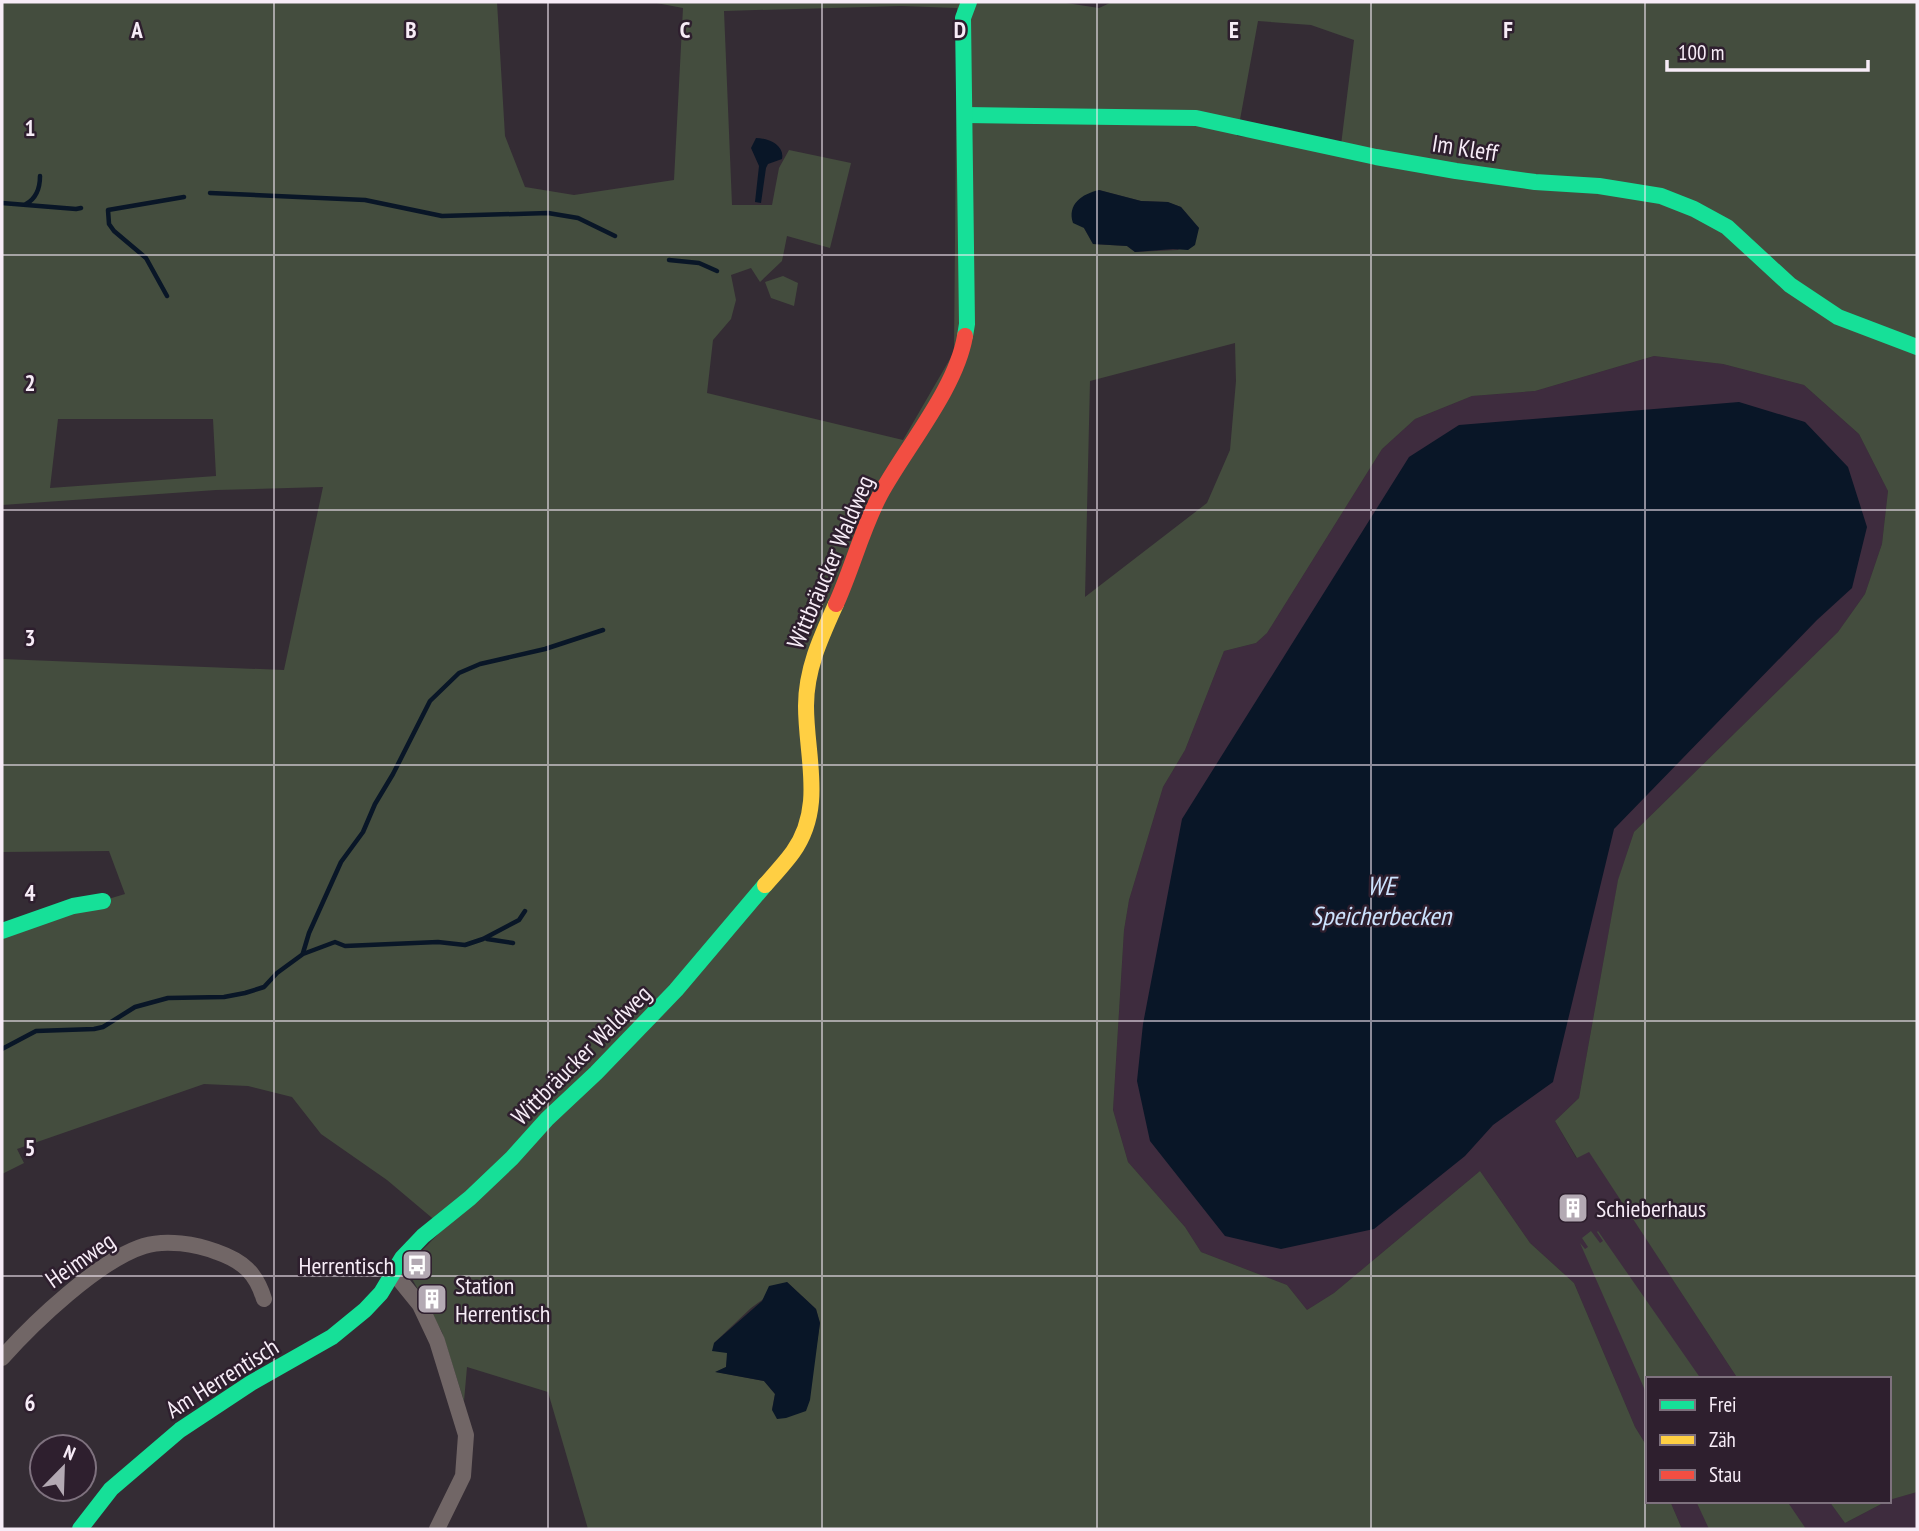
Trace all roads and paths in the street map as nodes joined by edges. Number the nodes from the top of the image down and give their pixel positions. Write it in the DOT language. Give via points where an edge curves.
graph roads {
  1 [pos="969,2"];
  2 [pos="965,115"];
  3 [pos="1917,347"];
  4 [pos="103,901"];
  5 [pos="2,931"];
  6 [pos="394,1273"];
  7 [pos="264,1298"];
  8 [pos="2,1358"];
  9 [pos="80,1529"];
  10 [pos="437,1529"];
  1 -- 2 [label="street, Wittbräucker Waldweg" via="963,18"];
  2 -- 3 [label="street, Im Kleff" via="1196,118 1456,171 1661,196 1727,227 1790,285 1838,317"];
  2 -- 6 [label="street, Wittbräucker Waldweg" via="967,324 962,354 879,497 814,653 806,704 813,802 807,826 794,851 676,990 512,1158 408,1252"];
  4 -- 5 [label="street" via="73,906"];
  6 -- 9 [label="street, Am Herrentisch" via="365,1310 332,1337 180,1430 111,1489"];
  6 -- 10 [label="street" via="420,1305 437,1341 466,1434 463,1476"];
  7 -- 8 [label="street, Heimweg" via="258,1280 223,1254 184,1244 144,1246 80,1285 37,1320"];
}
